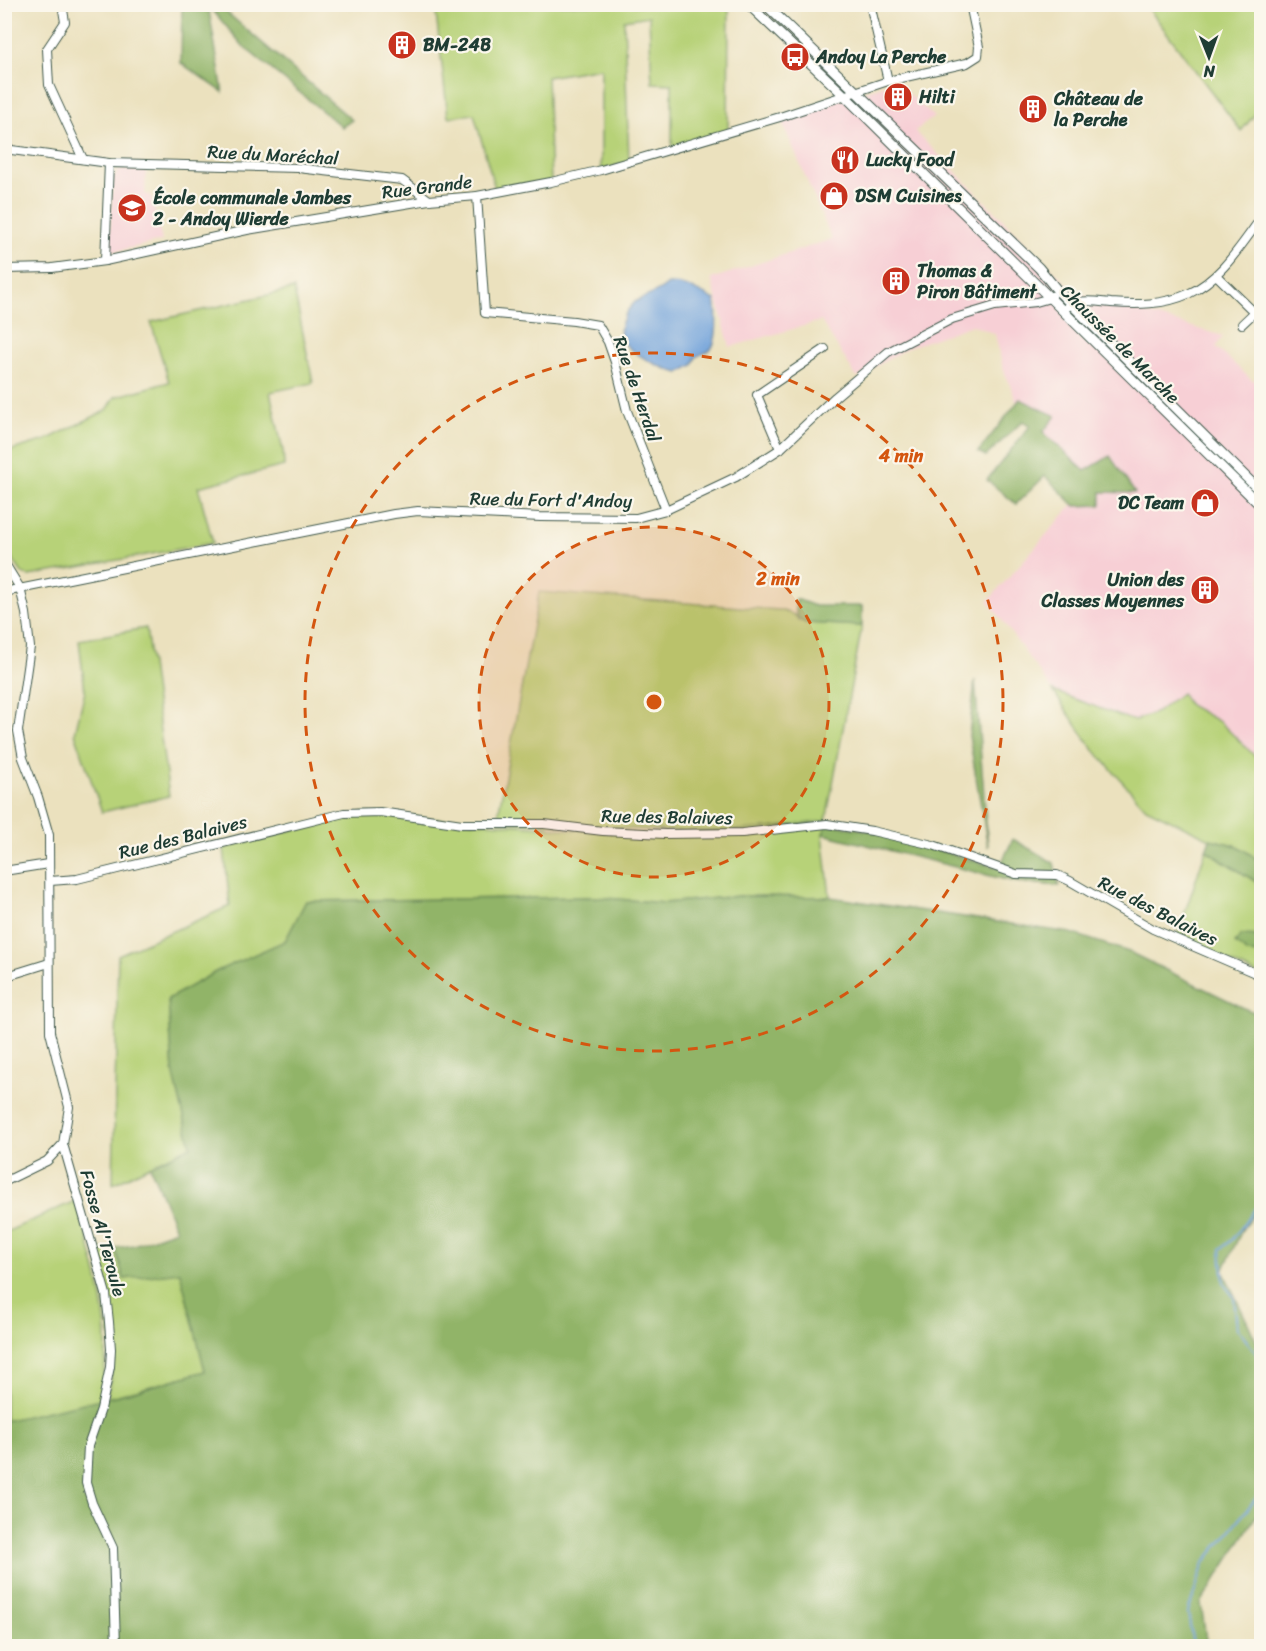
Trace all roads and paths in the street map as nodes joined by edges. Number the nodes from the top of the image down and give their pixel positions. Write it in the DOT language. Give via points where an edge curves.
graph roads {
  1 [pos="62,4"];
  2 [pos="748,4"];
  3 [pos="765,4"];
  4 [pos="870,4"];
  5 [pos="970,4"];
  6 [pos="888,81"];
  7 [pos="857,93"];
  8 [pos="845,96"];
  9 [pos="4,149"];
  10 [pos="83,159"];
  11 [pos="109,163"];
  12 [pos="477,196"];
  13 [pos="429,200"];
  14 [pos="1262,217"];
  15 [pos="105,261"];
  16 [pos="4,269"];
  17 [pos="1216,275"];
  18 [pos="1057,290"];
  19 [pos="1050,298"];
  20 [pos="1071,304"];
  21 [pos="1262,305"];
  22 [pos="1063,311"];
  23 [pos="1254,312"];
  24 [pos="1242,324"];
  25 [pos="825,349"];
  26 [pos="780,449"];
  27 [pos="1262,493"];
  28 [pos="1262,507"];
  29 [pos="666,510"];
  30 [pos="4,562"];
  31 [pos="20,588"];
  32 [pos="4,592"];
  33 [pos="48,864"];
  34 [pos="4,871"];
  35 [pos="50,881"];
  36 [pos="49,963"];
  37 [pos="1262,976"];
  38 [pos="4,977"];
  39 [pos="63,1144"];
  40 [pos="4,1182"];
  41 [pos="116,1647"];
  1 -- 10 [label="street" via="65,22 46,50 49,86"];
  2 -- 8 [label="main road, Chaussée de Marche"];
  3 -- 7 [label="main road, Chaussée de Marche"];
  4 -- 6 [label="street"];
  5 -- 6 [label="street, Rue Grande" via="980,47 974,60"];
  6 -- 7 [label="street, Rue Grande"];
  7 -- 8 [label="street, Rue Grande"];
  7 -- 18 [label="main road, Chaussée de Marche" via="1039,268"];
  8 -- 12 [label="street, Rue Grande" via="601,170"];
  8 -- 19 [label="main road, Chaussée de Marche"];
  9 -- 10 [label="street, Rue du Maréchal"];
  10 -- 11 [label="street, Rue du Maréchal"];
  11 -- 13 [label="street, Rue du Maréchal" via="298,168 402,180"];
  11 -- 15 [label="street"];
  12 -- 13 [label="street, Rue Grande"];
  12 -- 29 [label="street, Rue de Herdal" via="485,313 598,325 608,342 627,411"];
  13 -- 15 [label="street, Rue Grande" via="247,230"];
  14 -- 17 [label="street"];
  15 -- 16 [label="street, Rue Grande"];
  17 -- 20 [label="street" via="1200,288 1167,301"];
  17 -- 23 [label="street"];
  18 -- 19 [label="street"];
  18 -- 20 [label="main road, Chaussée de Marche"];
  19 -- 22 [label="main road, Chaussée de Marche"];
  19 -- 26 [label="street, Rue du Fort d'Andoy" via="995,306 952,318 888,352"];
  20 -- 22 [label="street"];
  20 -- 27 [label="main road, Chaussée de Marche"];
  21 -- 23 [label="street"];
  22 -- 28 [label="main road, Chaussée de Marche"];
  23 -- 24 [label="street"];
  25 -- 26 [label="street" via="757,395"];
  26 -- 29 [label="street, Rue du Fort d'Andoy" via="736,477"];
  29 -- 31 [label="street, Rue du Fort d'Andoy" via="636,518 418,511"];
  30 -- 31 [label="street"];
  31 -- 32 [label="street, Rue du Fort d'Andoy"];
  31 -- 33 [label="street" via="30,647 18,731 49,835"];
  33 -- 34 [label="street"];
  33 -- 35 [label="street"];
  35 -- 36 [label="street"];
  35 -- 37 [label="street, Rue des Balaives" via="77,879 353,812 462,824 544,824 665,834 742,833 826,824 933,845 1016,874 1057,875 1153,929"];
  36 -- 38 [label="street"];
  36 -- 39 [label="street" via="50,1032 69,1107"];
  39 -- 40 [label="street" via="47,1161"];
  39 -- 41 [label="street, Fosse Al'Teroule" via="106,1294 109,1322 110,1367 85,1470 88,1493 113,1548"];
}
